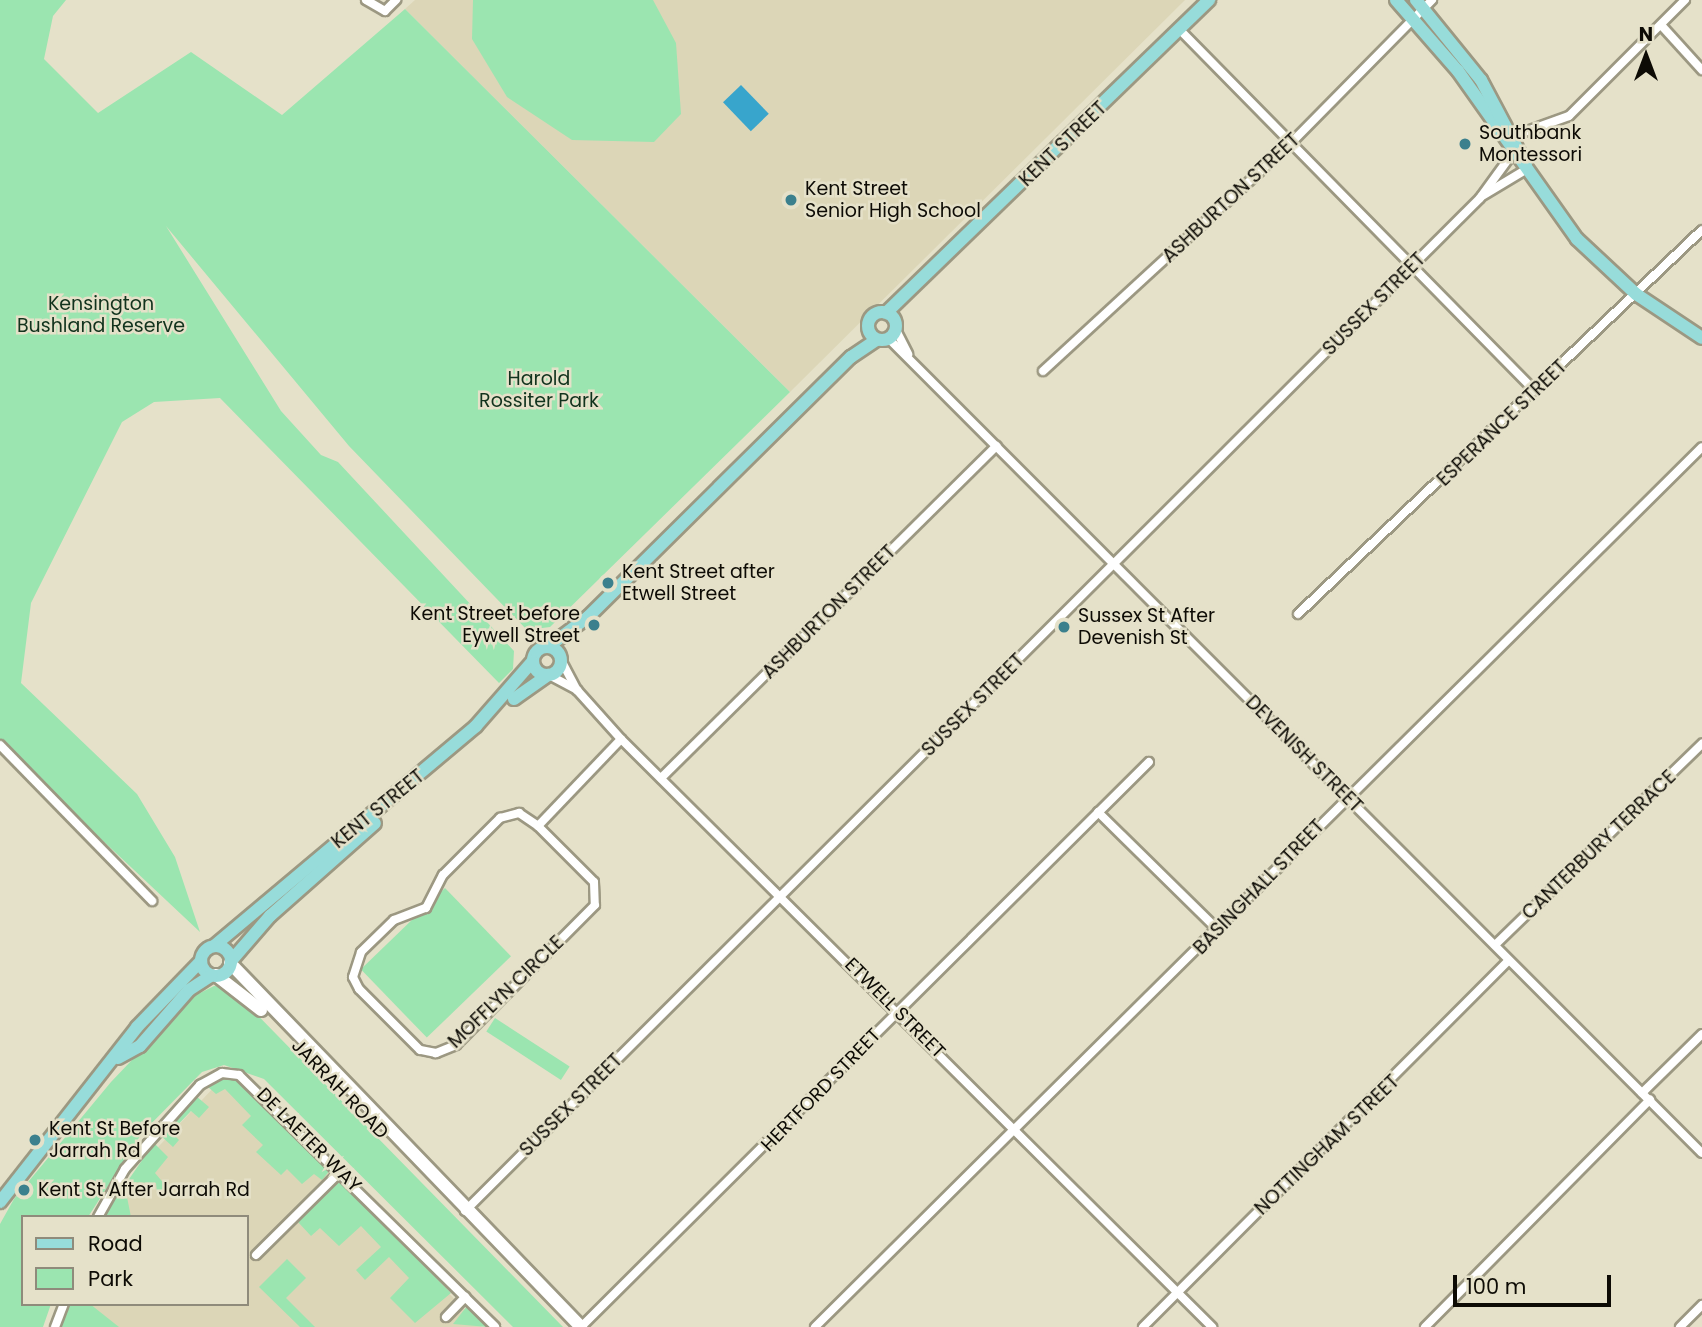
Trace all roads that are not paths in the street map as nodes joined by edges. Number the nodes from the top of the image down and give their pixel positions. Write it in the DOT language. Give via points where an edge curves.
graph roads {
  1 [pos="366,0"];
  2 [pos="396,0"];
  3 [pos="1209,0"];
  4 [pos="1396,0"];
  5 [pos="1685,0"];
  6 [pos="1422,2"];
  7 [pos="1413,18"];
  8 [pos="1661,25"];
  9 [pos="1179,29"];
  10 [pos="1702,71"];
  11 [pos="1513,136"];
  12 [pos="1293,141"];
  13 [pos="1512,154"];
  14 [pos="1527,169"];
  15 [pos="1480,198"];
  16 [pos="1702,230"];
  17 [pos="1415,263"];
  18 [pos="1636,294"];
  19 [pos="885,329"];
  20 [pos="1702,338"];
  21 [pos="1043,371"];
  22 [pos="1534,390"];
  23 [pos="996,446"];
  24 [pos="1702,447"];
  25 [pos="1115,563"];
  26 [pos="1298,614"];
  27 [pos="576,628"];
  28 [pos="549,646"];
  29 [pos="533,661"];
  30 [pos="562,661"];
  31 [pos="548,675"];
  32 [pos="577,690"];
  33 [pos="621,739"];
  34 [pos="1702,744"];
  35 [pos="0,745"];
  36 [pos="1150,762"];
  37 [pos="661,778"];
  38 [pos="1347,797"];
  39 [pos="1098,811"];
  40 [pos="538,826"];
  41 [pos="780,895"];
  42 [pos="152,901"];
  43 [pos="1217,929"];
  44 [pos="1495,945"];
  45 [pos="214,946"];
  46 [pos="1509,960"];
  47 [pos="201,961"];
  48 [pos="230,962"];
  49 [pos="214,975"];
  50 [pos="899,1012"];
  51 [pos="1702,1034"];
  52 [pos="115,1060"];
  53 [pos="1642,1093"];
  54 [pos="1650,1100"];
  55 [pos="1016,1129"];
  56 [pos="1702,1153"];
  57 [pos="341,1171"];
  58 [pos="0,1202"];
  59 [pos="463,1208"];
  60 [pos="99,1215"];
  61 [pos="256,1255"];
  62 [pos="1178,1292"];
  63 [pos="465,1297"];
  64 [pos="1702,1305"];
  65 [pos="63,1306"];
  66 [pos="446,1317"];
  67 [pos="55,1327"];
  68 [pos="495,1327"];
  69 [pos="580,1327"];
  70 [pos="816,1327"];
  71 [pos="1143,1327"];
  72 [pos="1212,1327"];
  73 [pos="1425,1327"];
  74 [pos="1680,1327"];
  1 -- 2 [label="street" via="385,11"];
  3 -- 9 [label="main road, KENT STREET"];
  4 -- 7 [label="main road"];
  5 -- 8 [label="street"];
  6 -- 7 [label="street, ASHBURTON STREET"];
  6 -- 11 [label="main road" via="1480,80"];
  7 -- 12 [label="street, ASHBURTON STREET"];
  7 -- 13 [label="main road" via="1463,77"];
  8 -- 10 [label="street"];
  8 -- 11 [label="street" via="1569,117"];
  9 -- 12 [label="street"];
  9 -- 19 [label="main road, KENT STREET" via="916,288"];
  11 -- 14 [label="main road"];
  12 -- 17 [label="street"];
  12 -- 21 [label="street, ASHBURTON STREET"];
  13 -- 14 [label="main road"];
  13 -- 15 [label="street, SUSSEX STREET"];
  14 -- 15 [label="street, SUSSEX STREET"];
  14 -- 18 [label="main road" via="1577,239"];
  15 -- 17 [label="street, SUSSEX STREET"];
  16 -- 18 [label="street, ESPERANCE STREET"];
  17 -- 22 [label="street"];
  17 -- 25 [label="street, SUSSEX STREET"];
  18 -- 20 [label="main road"];
  18 -- 22 [label="street, ESPERANCE STREET"];
  19 -- 23 [label="street, DEVENISH STREET"];
  19 -- 27 [label="main road, KENT STREET" via="851,357"];
  22 -- 26 [label="street, ESPERANCE STREET"];
  23 -- 25 [label="street, DEVENISH STREET"];
  23 -- 37 [label="street, ASHBURTON STREET"];
  24 -- 38 [label="street, BASINGHALL STREET"];
  25 -- 38 [label="street, DEVENISH STREET"];
  25 -- 41 [label="street, SUSSEX STREET"];
  27 -- 28 [label="main road, KENT STREET"];
  27 -- 30 [label="main road, KENT STREET"];
  28 -- 29 [label="main road, KENT STREET"];
  28 -- 30 [label="main road"];
  29 -- 31 [label="main road"];
  29 -- 45 [label="main road, KENT STREET" via="476,726"];
  30 -- 31 [label="main road, KENT STREET"];
  30 -- 32 [label="street, ETWELL STREET"];
  31 -- 32 [label="street, ETWELL STREET"];
  31 -- 48 [label="main road, KENT STREET" via="300,888"];
  32 -- 33 [label="street, ETWELL STREET"];
  33 -- 37 [label="street, ETWELL STREET"];
  33 -- 40 [label="street"];
  34 -- 44 [label="street, CANTERBURY TERRACE"];
  35 -- 42 [label="street"];
  36 -- 39 [label="street, HERTFORD STREET"];
  37 -- 41 [label="street, ETWELL STREET"];
  38 -- 43 [label="street, BASINGHALL STREET"];
  38 -- 44 [label="street, DEVENISH STREET"];
  39 -- 43 [label="street"];
  39 -- 50 [label="street, HERTFORD STREET"];
  40 -- 40 [label="street, MOFFLYN CIRCLE" via="519,813 500,818 443,875 426,908 394,920 361,952 353,977 359,989 420,1050 436,1053 456,1045 595,905 594,882"];
  41 -- 50 [label="street, ETWELL STREET"];
  41 -- 59 [label="street, SUSSEX STREET"];
  43 -- 55 [label="street, BASINGHALL STREET"];
  44 -- 46 [label="street, DEVENISH STREET"];
  45 -- 47 [label="main road, KENT STREET"];
  45 -- 48 [label="main road" via="226,950"];
  46 -- 53 [label="street, DEVENISH STREET"];
  46 -- 62 [label="street, NOTTINGHAM STREET"];
  47 -- 49 [label="main road"];
  47 -- 52 [label="main road"];
  48 -- 49 [label="main road, KENT STREET"];
  48 -- 59 [label="street, JARRAH ROAD"];
  49 -- 52 [label="main road" via="189,990 140,1046"];
  49 -- 59 [label="street, JARRAH ROAD" via="268,1017"];
  50 -- 55 [label="street, ETWELL STREET"];
  50 -- 69 [label="street, HERTFORD STREET"];
  51 -- 53 [label="street"];
  52 -- 58 [label="main road"];
  53 -- 54 [label="street, DEVENISH STREET"];
  54 -- 56 [label="street, DEVENISH STREET"];
  54 -- 73 [label="street"];
  55 -- 62 [label="street, ETWELL STREET"];
  55 -- 70 [label="street, BASINGHALL STREET"];
  57 -- 60 [label="street, DE LAETER WAY" via="253,1082 222,1073 200,1085 153,1134"];
  57 -- 61 [label="street"];
  57 -- 63 [label="street, DE LAETER WAY"];
  59 -- 69 [label="street, JARRAH ROAD"];
  62 -- 71 [label="street, NOTTINGHAM STREET"];
  62 -- 72 [label="street, ETWELL STREET"];
  63 -- 66 [label="street"];
  63 -- 68 [label="street, DE LAETER WAY"];
  64 -- 74 [label="street"];
  65 -- 67 [label="street"];
}
